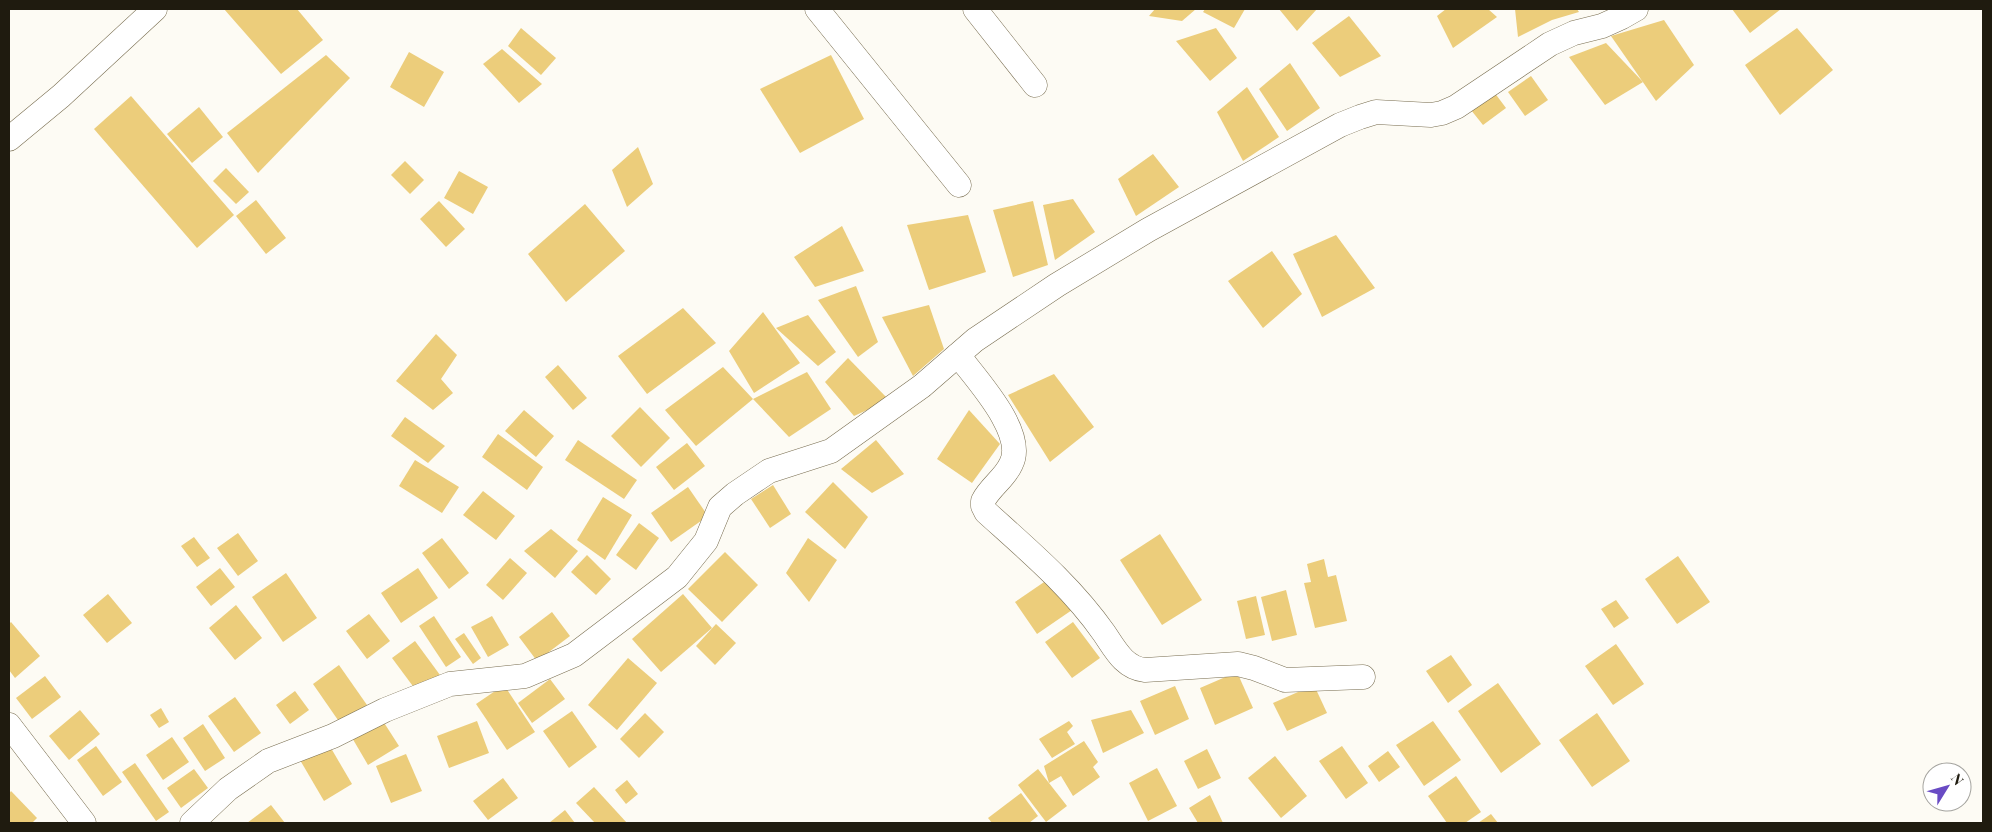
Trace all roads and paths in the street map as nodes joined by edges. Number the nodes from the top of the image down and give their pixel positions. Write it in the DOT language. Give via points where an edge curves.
graph roads {
  1 [pos="155,9"];
  2 [pos="817,9"];
  3 [pos="975,9"];
  4 [pos="1636,9"];
  5 [pos="1035,85"];
  6 [pos="9,139"];
  7 [pos="959,185"];
  8 [pos="958,355"];
  9 [pos="1363,677"];
  10 [pos="9,725"];
  11 [pos="84,823"];
  12 [pos="192,823"];
  1 -- 6 [label="street"];
  2 -- 7 [label="street"];
  3 -- 5 [label="street"];
  4 -- 8 [label="street" via="1602,26 1574,33 1550,44 1442,113 1376,112 1340,125 1073,275 975,340"];
  8 -- 9 [label="street" via="1003,416 1015,443 1011,466 986,494 983,506 986,512 1070,590 1126,662 1145,670 1238,664 1285,680"];
  8 -- 12 [label="street" via="922,386 831,451 769,471 735,494 720,506 706,541 677,577 574,655 525,676 450,684 268,761 228,789"];
  10 -- 11 [label="street"];
}
